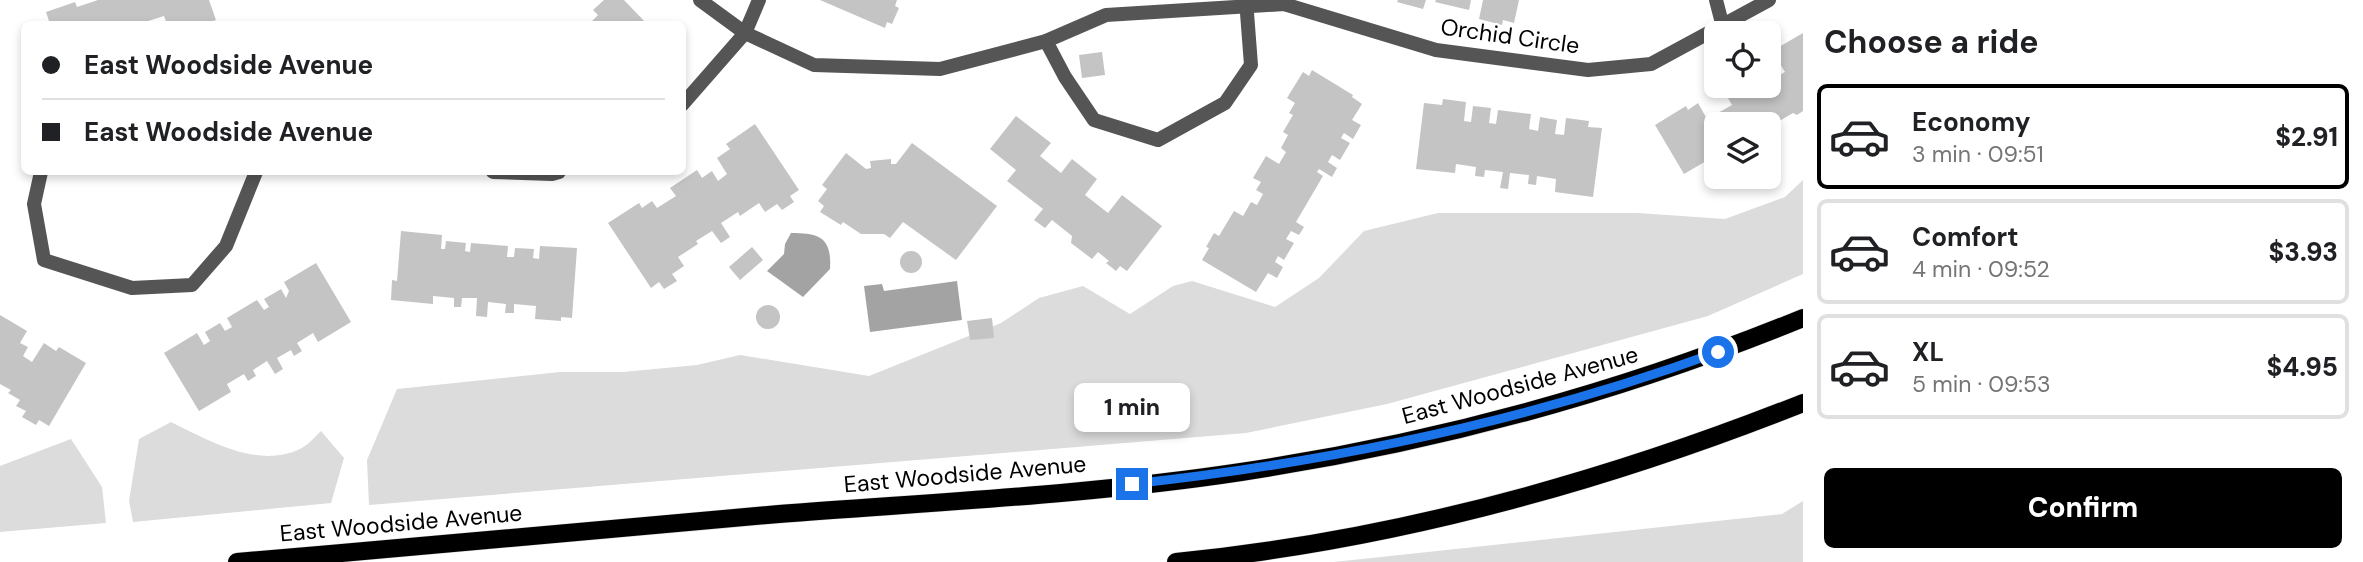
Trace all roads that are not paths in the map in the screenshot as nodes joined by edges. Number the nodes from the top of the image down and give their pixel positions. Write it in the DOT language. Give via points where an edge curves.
graph roads {
  1 [pos="700,0"];
  2 [pos="759,0"];
  3 [pos="1716,0"];
  4 [pos="1769,0"];
  5 [pos="1246,3"];
  6 [pos="1721,21"];
  7 [pos="1733,21"];
  8 [pos="745,33"];
  9 [pos="1704,37"];
  10 [pos="1045,41"];
  11 [pos="686,100"];
  12 [pos="40,175"];
  13 [pos="255,175"];
  14 [pos="1803,318"];
  15 [pos="1803,403"];
  16 [pos="237,562"];
  17 [pos="1177,562"];
  1 -- 8 [label="street, Orchid Circle"];
  2 -- 8 [label="street"];
  3 -- 6 [label="street"];
  4 -- 7 [label="street, Orchid Circle"];
  5 -- 9 [label="street, Orchid Circle" via="1284,4 1436,50 1588,70 1651,64"];
  5 -- 10 [label="street, Orchid Circle" via="1107,15"];
  5 -- 10 [label="street" via="1251,65 1225,103 1158,140 1094,120"];
  8 -- 10 [label="street, Orchid Circle" via="814,65 940,69"];
  8 -- 11 [label="street"];
  12 -- 13 [label="street" via="34,204 44,260 132,288 192,285 226,246"];
  14 -- 16 [label="main road, East Woodside Avenue" via="1647,377 1540,409 1440,434 1239,472"];
  15 -- 17 [label="main road" via="1685,448 1488,505 1386,529"];
}
